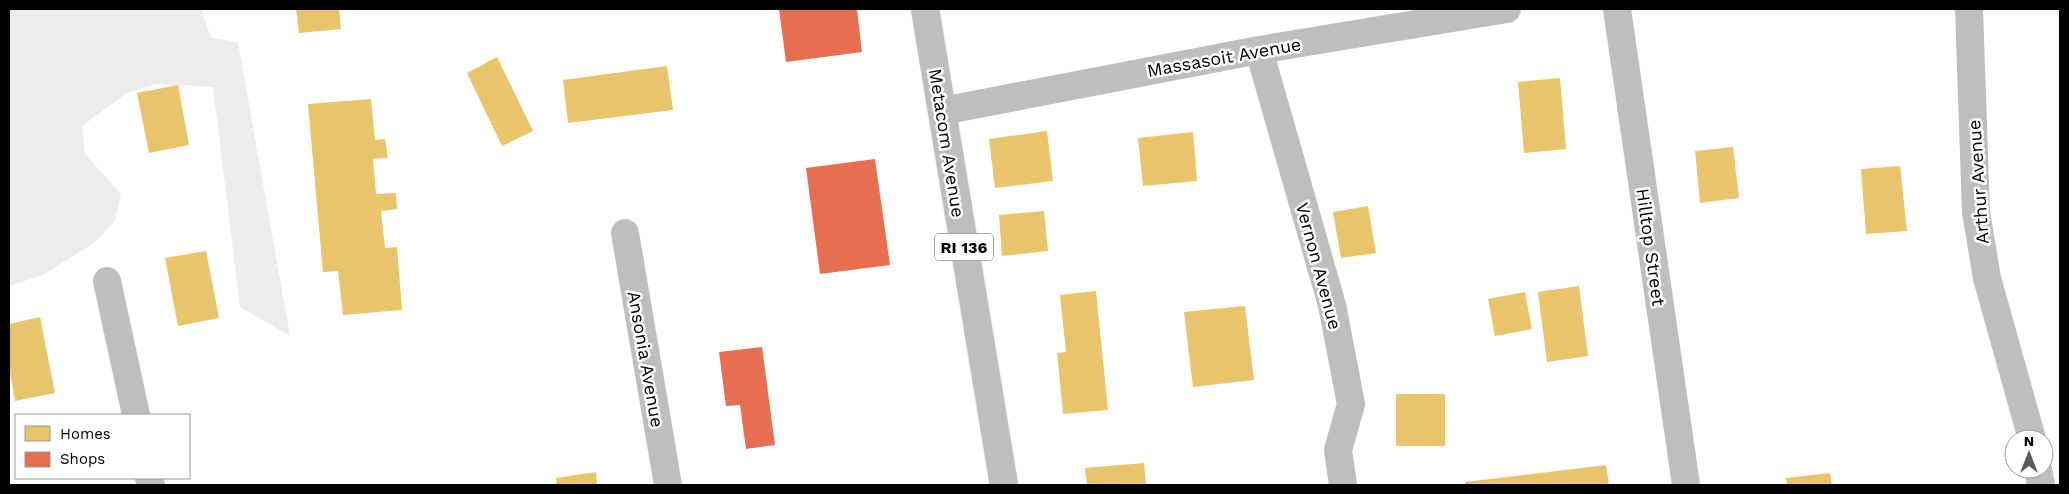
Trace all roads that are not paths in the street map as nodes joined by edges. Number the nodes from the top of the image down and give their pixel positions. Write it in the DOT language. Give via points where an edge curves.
graph roads {
  1 [pos="925,9"];
  2 [pos="1507,9"];
  3 [pos="1617,9"];
  4 [pos="1969,9"];
  5 [pos="1259,50"];
  6 [pos="942,111"];
  7 [pos="625,233"];
  8 [pos="108,281"];
  9 [pos="136,414"];
  10 [pos="2029,429"];
  11 [pos="668,485"];
  12 [pos="1004,485"];
  13 [pos="1343,485"];
  14 [pos="1686,485"];
  1 -- 6 [label="street, Metacom Avenue / RI 136"];
  2 -- 5 [label="street, Massasoit Avenue"];
  3 -- 14 [label="street, Hilltop Street"];
  4 -- 10 [label="street, Arthur Avenue" via="1976,212 1987,278"];
  5 -- 6 [label="street, Massasoit Avenue"];
  5 -- 13 [label="street, Vernon Avenue" via="1332,305 1351,404 1338,450"];
  6 -- 12 [label="street, Metacom Avenue / RI 136"];
  7 -- 11 [label="street, Ansonia Avenue"];
  8 -- 9 [label="street"];
}
